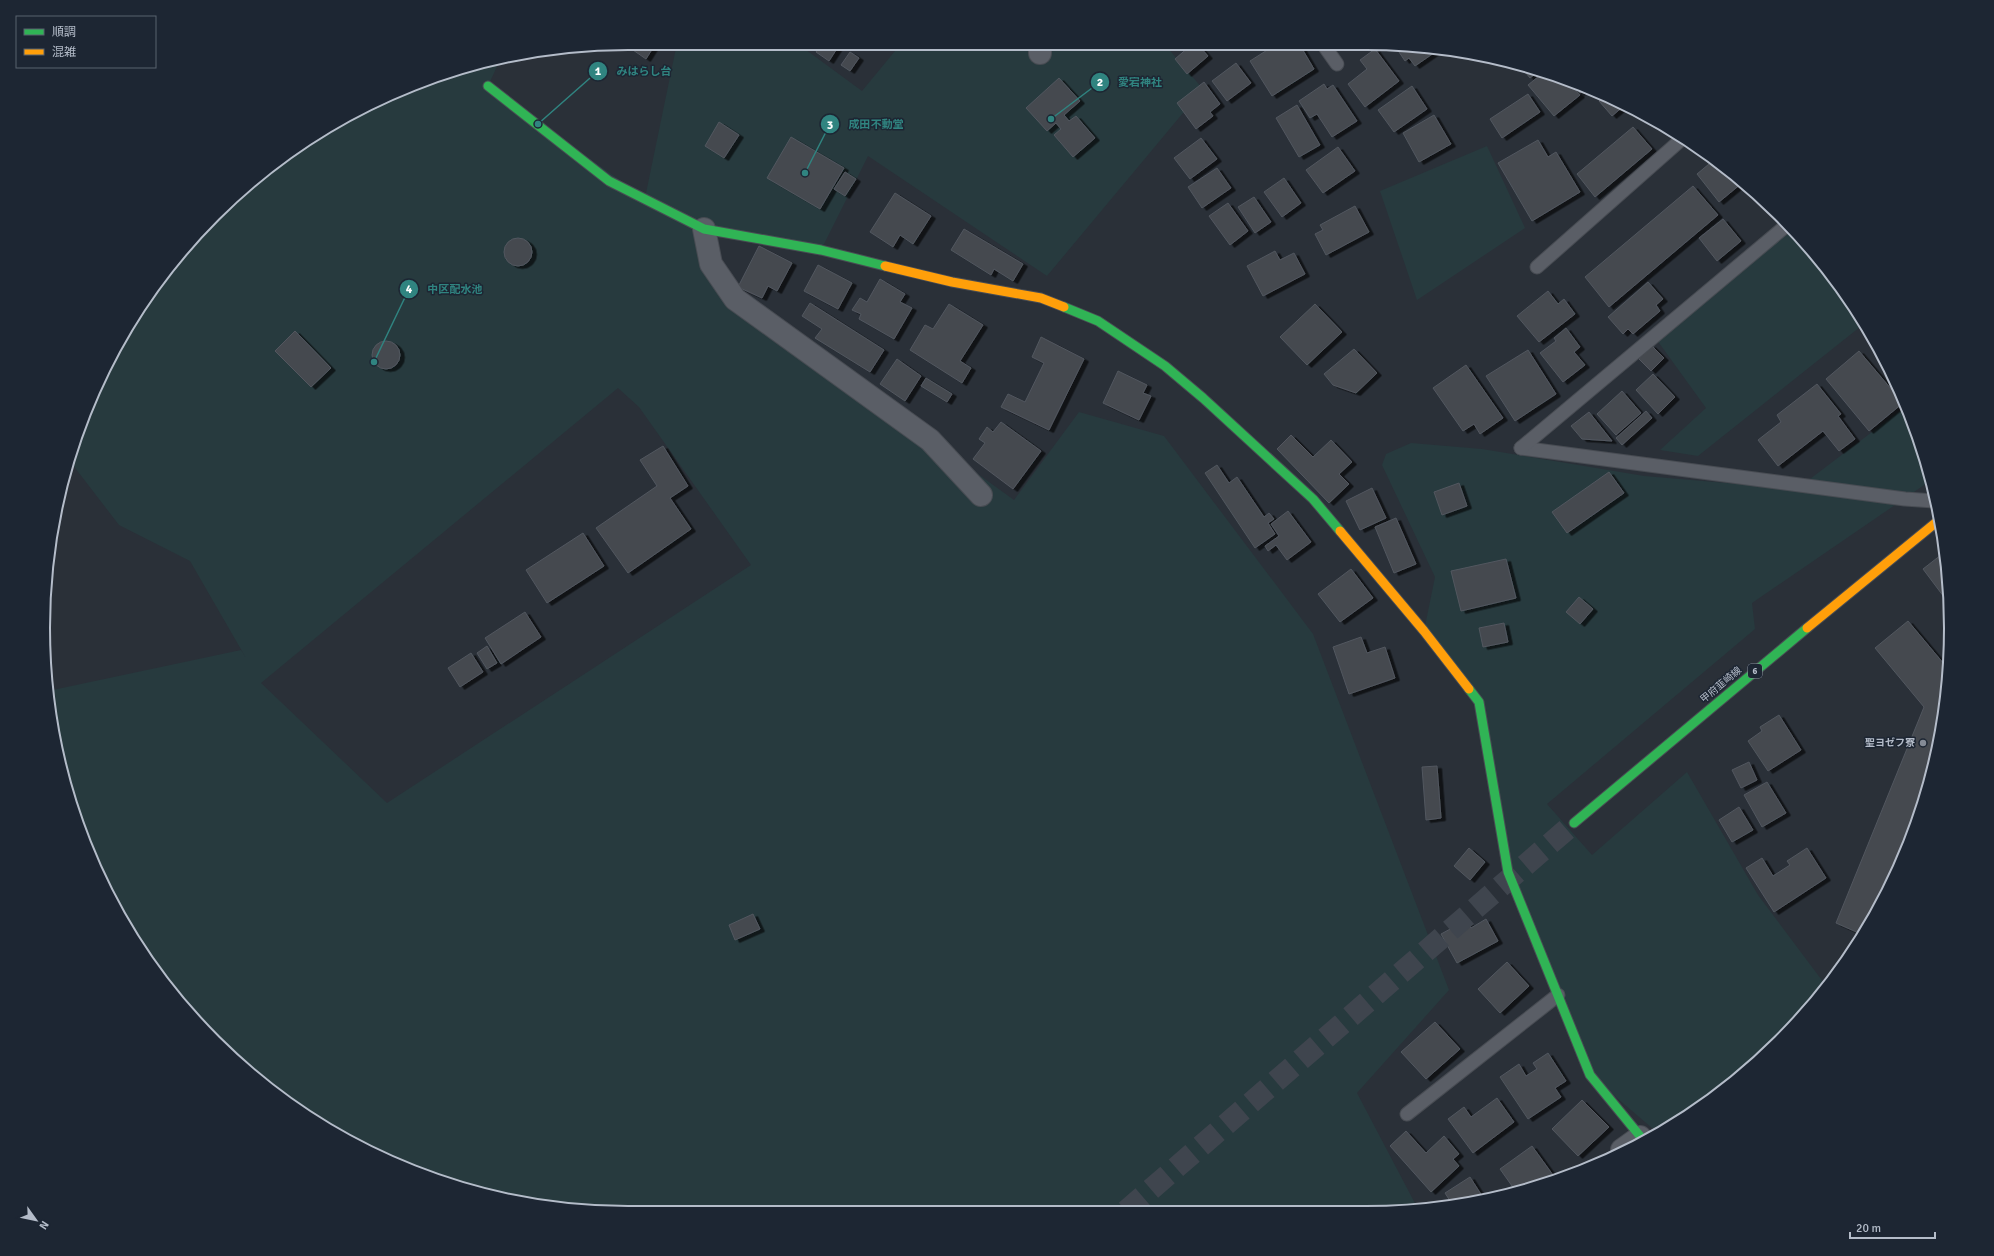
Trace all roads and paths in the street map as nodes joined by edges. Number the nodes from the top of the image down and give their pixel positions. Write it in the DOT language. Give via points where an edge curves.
graph roads {
  1 [pos="1328,50"];
  2 [pos="1337,64"];
  3 [pos="488,86"];
  4 [pos="1679,142"];
  5 [pos="1783,228"];
  6 [pos="704,229"];
  7 [pos="1537,267"];
  8 [pos="981,495"];
  9 [pos="1930,501"];
  10 [pos="1934,524"];
  11 [pos="1574,823"];
  12 [pos="1558,995"];
  13 [pos="1407,1114"];
  14 [pos="1640,1137"];
  1 -- 2 [label="lane"];
  3 -- 6 [label="street" via="609,181"];
  4 -- 7 [label="lane"];
  5 -- 9 [label="lane" via="1521,448"];
  6 -- 8 [label="street" via="711,264 735,299 930,440"];
  6 -- 12 [label="street" via="821,250 952,282 1040,298 1098,321 1165,366 1203,398 1313,499 1424,631 1479,702 1508,872"];
  10 -- 11 [label="street, 甲府韮崎線 / 6"];
  12 -- 13 [label="lane"];
  12 -- 14 [label="street" via="1590,1075"];
}
